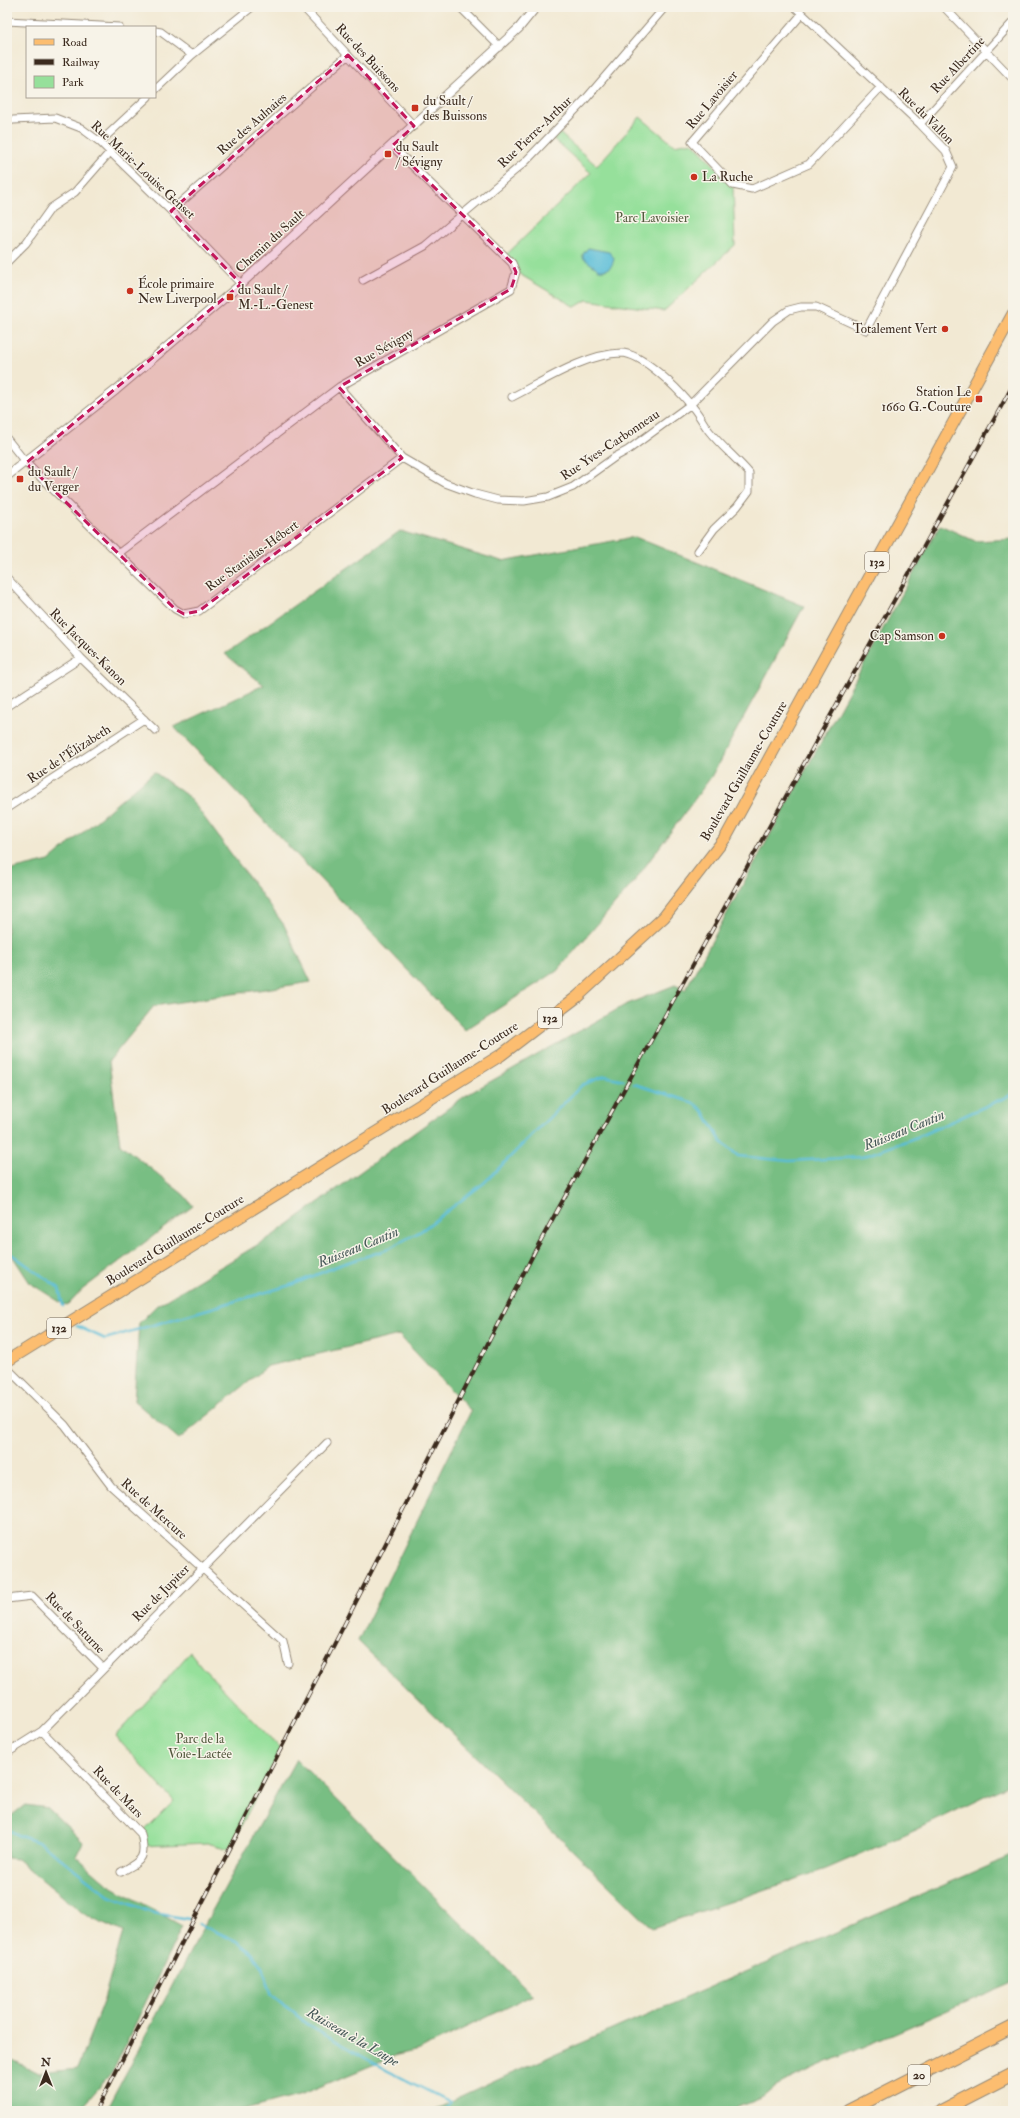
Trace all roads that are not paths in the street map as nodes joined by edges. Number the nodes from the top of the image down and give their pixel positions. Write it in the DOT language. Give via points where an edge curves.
graph roads {
  1 [pos="252,7"];
  2 [pos="304,7"];
  3 [pos="460,7"];
  4 [pos="536,7"];
  5 [pos="665,7"];
  6 [pos="795,7"];
  7 [pos="944,7"];
  8 [pos="802,14"];
  9 [pos="7,21"];
  10 [pos="1013,22"];
  11 [pos="100,26"];
  12 [pos="156,31"];
  13 [pos="500,47"];
  14 [pos="987,51"];
  15 [pos="348,55"];
  16 [pos="192,56"];
  17 [pos="1013,79"];
  18 [pos="881,87"];
  19 [pos="156,89"];
  20 [pos="147,98"];
  21 [pos="7,122"];
  22 [pos="920,124"];
  23 [pos="414,126"];
  24 [pos="100,142"];
  25 [pos="392,146"];
  26 [pos="110,152"];
  27 [pos="171,211"];
  28 [pos="461,214"];
  29 [pos="7,262"];
  30 [pos="363,280"];
  31 [pos="241,284"];
  32 [pos="1013,314"];
  33 [pos="866,330"];
  34 [pos="340,387"];
  35 [pos="512,397"];
  36 [pos="691,404"];
  37 [pos="7,439"];
  38 [pos="402,458"];
  39 [pos="26,463"];
  40 [pos="7,476"];
  41 [pos="698,551"];
  42 [pos="119,553"];
  43 [pos="7,578"];
  44 [pos="14,587"];
  45 [pos="7,592"];
  46 [pos="81,658"];
  47 [pos="7,706"];
  48 [pos="144,719"];
  49 [pos="155,730"];
  50 [pos="7,808"];
  51 [pos="7,1361"];
  52 [pos="7,1368"];
  53 [pos="327,1443"];
  54 [pos="202,1569"];
  55 [pos="7,1599"];
  56 [pos="288,1663"];
  57 [pos="103,1668"];
  58 [pos="42,1731"];
  59 [pos="7,1753"];
  60 [pos="121,1872"];
  61 [pos="1013,2027"];
  62 [pos="1013,2074"];
  63 [pos="848,2111"];
  64 [pos="942,2111"];
  1 -- 16 [label="street"];
  2 -- 15 [label="street, Rue des Buissons"];
  3 -- 13 [label="street"];
  4 -- 13 [label="street, Chemin du Sault"];
  5 -- 28 [label="street, Rue Pierre-Arthur" via="584,101 525,162"];
  6 -- 8 [label="street, Rue du Vallon"];
  7 -- 14 [label="street"];
  8 -- 18 [label="street, Rue du Vallon"];
  8 -- 18 [label="street, Rue Lavoisier" via="692,142 733,185 752,188 809,164"];
  9 -- 11 [label="street"];
  10 -- 14 [label="street, Rue Albertine"];
  12 -- 16 [label="street" via="161,32"];
  13 -- 23 [label="street, Chemin du Sault"];
  14 -- 17 [label="street"];
  14 -- 22 [label="street, Rue Albertine"];
  15 -- 23 [label="street, Rue des Buissons"];
  15 -- 27 [label="street, Rue des Aulnaies"];
  16 -- 19 [label="street"];
  18 -- 22 [label="street, Rue du Vallon"];
  20 -- 24 [label="street"];
  21 -- 24 [label="street, Rue Marie-Louise Genset" via="55,118 81,128"];
  22 -- 33 [label="street, Rue du Vallon" via="946,151 953,167"];
  23 -- 25 [label="street, Chemin du Sault"];
  24 -- 26 [label="street, Rue Marie-Louise Genset"];
  25 -- 28 [label="street, Rue Sévigny"];
  25 -- 31 [label="street, Chemin du Sault"];
  26 -- 27 [label="street, Rue Marie-Louise Genset"];
  26 -- 29 [label="street" via="75,192 51,208 26,243"];
  27 -- 31 [label="street, Rue Marie-Louise Genset"];
  28 -- 30 [label="street, Rue Pierre-Arthur" via="425,246"];
  28 -- 34 [label="street, Rue Sévigny" via="512,263 516,272 511,289"];
  31 -- 39 [label="street, Chemin du Sault"];
  32 -- 51 [label="main road, Boulevard Guillaume-Couture / 132" via="726,837 664,918 577,997 501,1055"];
  33 -- 36 [label="street, Rue Yves-Carbonneau" via="816,307 789,310 773,321"];
  34 -- 38 [label="street, Rue Yves-Carbonneau"];
  34 -- 42 [label="street, Rue Sévigny"];
  35 -- 36 [label="street" via="587,360 606,354 622,353 642,361 665,378"];
  36 -- 38 [label="street, Rue Yves-Carbonneau" via="573,487 548,498 524,501 498,500 475,494 445,483"];
  36 -- 41 [label="street" via="710,431 749,473 749,491 737,508 714,529"];
  37 -- 39 [label="street, Rue Stanislas-Hébert"];
  38 -- 42 [label="street, Rue Stanislas-Hébert" via="199,611 184,614 175,609"];
  39 -- 40 [label="street, Chemin du Sault"];
  39 -- 42 [label="street, Rue Stanislas-Hébert"];
  43 -- 44 [label="street, Rue Jacques-Kanon"];
  44 -- 45 [label="street"];
  44 -- 46 [label="street, Rue Jacques-Kanon"];
  46 -- 47 [label="street"];
  46 -- 48 [label="street, Rue Jacques-Kanon"];
  48 -- 49 [label="street, Rue Jacques-Kanon"];
  48 -- 50 [label="street, Rue de l'Élizabeth"];
  52 -- 54 [label="street, Rue de Mercure" via="65,1425 111,1486"];
  53 -- 54 [label="street, Rue de Jupiter"];
  54 -- 56 [label="street, Rue de Mercure" via="283,1641"];
  54 -- 57 [label="street, Rue de Jupiter"];
  55 -- 57 [label="street, Rue de Saturne" via="32,1596"];
  57 -- 58 [label="street, Rue de Jupiter"];
  58 -- 59 [label="street, Rue de Jupiter"];
  58 -- 60 [label="street, Rue de Mars" via="141,1834 144,1851 139,1862"];
  61 -- 63 [label="highway, 20"];
  62 -- 64 [label="highway"];
}
